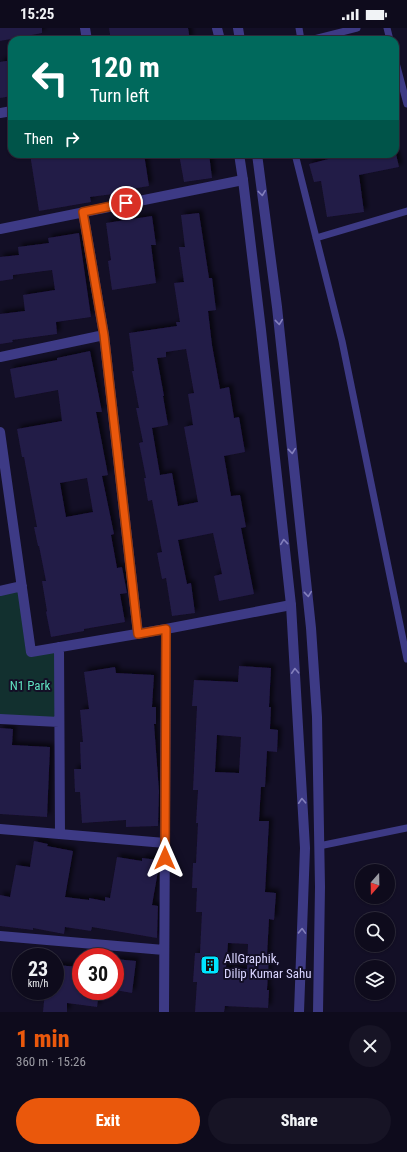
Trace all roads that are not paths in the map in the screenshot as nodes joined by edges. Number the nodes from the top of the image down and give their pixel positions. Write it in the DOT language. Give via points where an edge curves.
graph roads {
  1 [pos="357,28"];
  2 [pos="326,36"];
  3 [pos="399,74"];
  4 [pos="407,104"];
  5 [pos="240,158"];
  6 [pos="258,158"];
  7 [pos="296,158"];
  8 [pos="243,180"];
  9 [pos="407,211"];
  10 [pos="83,212"];
  11 [pos="0,229"];
  12 [pos="316,238"];
  13 [pos="271,262"];
  14 [pos="253,264"];
  15 [pos="104,335"];
  16 [pos="0,357"];
  17 [pos="0,432"];
  18 [pos="3,477"];
  19 [pos="22,586"];
  20 [pos="0,590"];
  21 [pos="291,605"];
  22 [pos="166,629"];
  23 [pos="138,634"];
  24 [pos="59,647"];
  25 [pos="407,659"];
  26 [pos="0,719"];
  27 [pos="60,722"];
  28 [pos="407,828"];
  29 [pos="0,829"];
  30 [pos="60,834"];
  31 [pos="165,843"];
  32 [pos="319,846"];
  33 [pos="0,936"];
  34 [pos="164,950"];
  35 [pos="164,1012"];
  36 [pos="299,1012"];
  37 [pos="318,1012"];
  1 -- 2 [label="lane"];
  3 -- 4 [label="lane"];
  5 -- 8 [label="street"];
  6 -- 13 [label="street, one-way"];
  7 -- 12 [label="lane"];
  8 -- 10 [label="street"];
  8 -- 14 [label="street"];
  9 -- 12 [label="lane"];
  10 -- 11 [label="street"];
  10 -- 15 [label="street"];
  12 -- 25 [label="lane" via="342,341"];
  13 -- 14 [label="street"];
  13 -- 32 [label="street, one-way" via="311,628 317,717"];
  21 -- 14 [label="street, one-way"];
  15 -- 16 [label="street"];
  15 -- 23 [label="street"];
  17 -- 18 [label="street"];
  18 -- 19 [label="street"];
  19 -- 20 [label="street"];
  19 -- 24 [label="street" via="31,652"];
  21 -- 22 [label="street"];
  36 -- 21 [label="street, one-way" via="305,848"];
  22 -- 23 [label="street"];
  22 -- 31 [label="street"];
  23 -- 24 [label="street"];
  24 -- 27 [label="street"];
  26 -- 27 [label="street"];
  27 -- 30 [label="street"];
  28 -- 32 [label="lane"];
  29 -- 30 [label="street"];
  30 -- 31 [label="street"];
  31 -- 34 [label="street"];
  32 -- 37 [label="street"];
  33 -- 34 [label="street"];
  34 -- 35 [label="street"];
}
